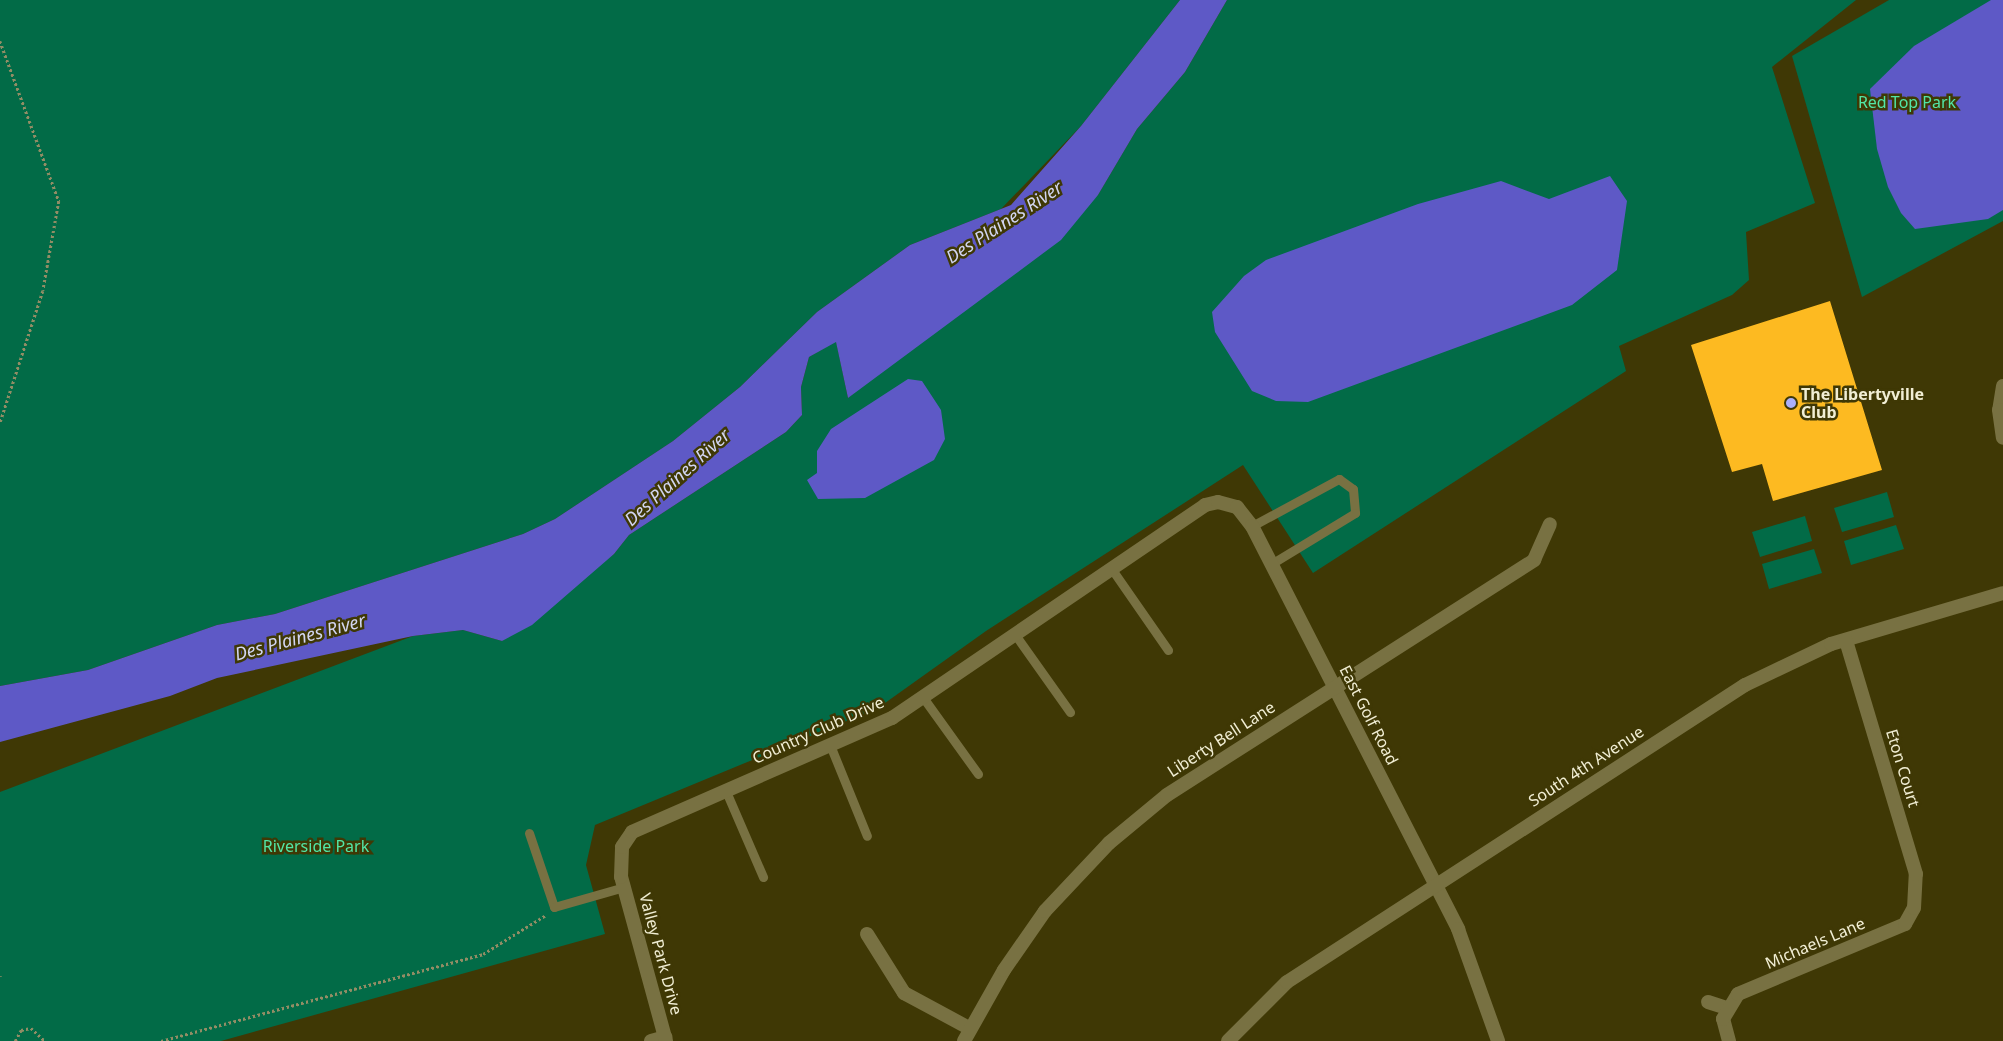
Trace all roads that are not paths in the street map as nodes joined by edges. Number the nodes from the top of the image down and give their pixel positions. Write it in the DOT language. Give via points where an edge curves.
graph roads {
  1 [pos="2003,386"];
  2 [pos="2003,438"];
  3 [pos="1550,524"];
  4 [pos="1252,526"];
  5 [pos="1146,545"];
  6 [pos="1271,564"];
  7 [pos="1111,568"];
  8 [pos="2003,593"];
  9 [pos="1014,633"];
  10 [pos="1846,640"];
  11 [pos="1168,650"];
  12 [pos="1335,686"];
  13 [pos="922,696"];
  14 [pos="1070,712"];
  15 [pos="830,745"];
  16 [pos="978,774"];
  17 [pos="725,789"];
  18 [pos="529,833"];
  19 [pos="868,836"];
  20 [pos="763,877"];
  21 [pos="623,882"];
  22 [pos="1436,884"];
  23 [pos="1914,908"];
  24 [pos="867,934"];
  25 [pos="1708,1002"];
  26 [pos="1727,1008"];
  27 [pos="966,1035"];
  28 [pos="666,1039"];
  29 [pos="651,1041"];
  30 [pos="1228,1041"];
  31 [pos="1498,1041"];
  32 [pos="1729,1041"];
  1 -- 2 [label="street" via="1999,410"];
  3 -- 12 [label="street, Liberty Bell Lane" via="1534,560"];
  4 -- 5 [label="street, East Golf Road" via="1237,507 1218,502 1205,505"];
  4 -- 6 [label="street, East Golf Road"];
  4 -- 6 [label="lane" via="1338,479 1353,489 1355,513"];
  5 -- 7 [label="street, Country Club Drive"];
  6 -- 12 [label="street, East Golf Road"];
  7 -- 9 [label="street, Country Club Drive"];
  7 -- 11 [label="lane"];
  8 -- 10 [label="street, South 4th Avenue"];
  9 -- 13 [label="street, Country Club Drive"];
  9 -- 14 [label="lane"];
  10 -- 22 [label="street, South 4th Avenue" via="1783,664 1744,685"];
  10 -- 23 [label="street, Eton Court" via="1916,874"];
  12 -- 22 [label="street, East Golf Road"];
  12 -- 27 [label="street, Liberty Bell Lane" via="1167,795 1109,843 1045,911"];
  13 -- 15 [label="street, Country Club Drive" via="892,718"];
  13 -- 16 [label="lane"];
  15 -- 17 [label="street, Country Club Drive"];
  15 -- 19 [label="lane"];
  17 -- 20 [label="lane"];
  17 -- 21 [label="street, Country Club Drive" via="632,832 622,847"];
  18 -- 21 [label="lane" via="554,907"];
  21 -- 28 [label="street, Valley Park Drive"];
  22 -- 30 [label="street, South 4th Avenue" via="1287,982"];
  22 -- 31 [label="street, East Golf Road" via="1458,929"];
  23 -- 26 [label="street, Michaels Lane" via="1905,924 1738,994"];
  24 -- 27 [label="street" via="904,993"];
  25 -- 26 [label="street"];
  26 -- 32 [label="street" via="1723,1019"];
  28 -- 29 [label="street"];
}
